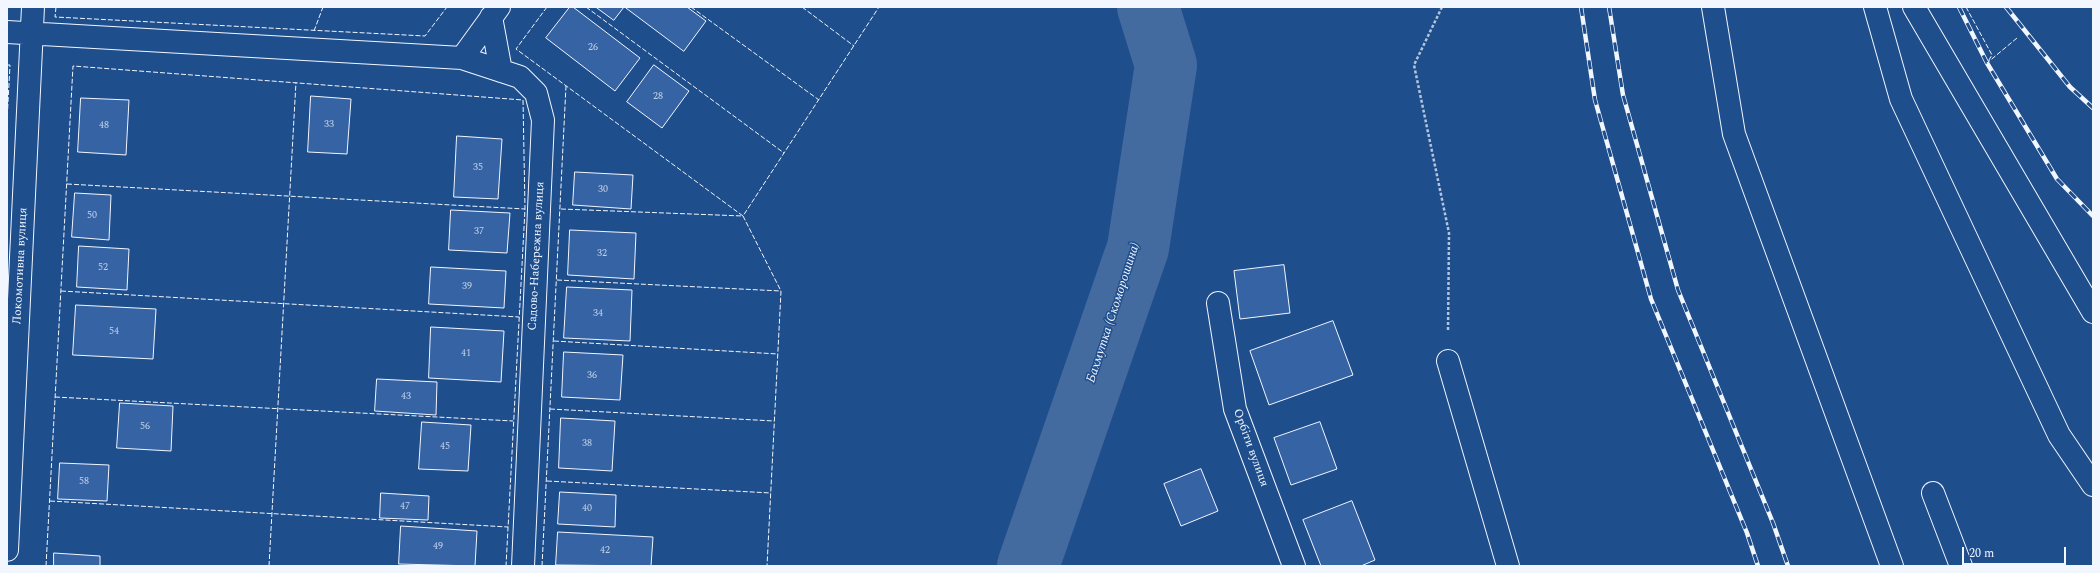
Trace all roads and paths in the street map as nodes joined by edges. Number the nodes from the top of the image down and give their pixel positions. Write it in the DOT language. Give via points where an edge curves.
graph roads {
  1 [pos="33,7"];
  2 [pos="1442,7"];
  3 [pos="1713,7"];
  4 [pos="1876,7"];
  5 [pos="1914,7"];
  6 [pos="495,12"];
  7 [pos="7,32"];
  8 [pos="32,34"];
  9 [pos="462,58"];
  10 [pos="501,71"];
  11 [pos="1218,303"];
  12 [pos="2093,312"];
  13 [pos="1448,361"];
  14 [pos="2093,485"];
  15 [pos="1933,493"];
  16 [pos="7,550"];
  17 [pos="523,566"];
  18 [pos="1294,566"];
  19 [pos="1508,566"];
  20 [pos="1892,566"];
  21 [pos="1961,566"];
  1 -- 8 [label="street, Локомотивна вулиця"];
  2 -- 13 [label="path" via="1414,65 1449,233"];
  3 -- 20 [label="street" via="1734,134"];
  4 -- 14 [label="street" via="1901,99 2059,435"];
  5 -- 12 [label="street"];
  6 -- 9 [label="street"];
  6 -- 10 [label="street"];
  7 -- 8 [label="street, Садово-Набережна вулиця"];
  8 -- 9 [label="street, Садово-Набережна вулиця"];
  8 -- 16 [label="street, Локомотивна вулиця"];
  9 -- 10 [label="street, Садово-Набережна вулиця"];
  10 -- 17 [label="street, Садово-Набережна вулиця" via="520,77 536,93 543,120"];
  11 -- 18 [label="street, Орбіти вулиця" via="1235,409"];
  13 -- 19 [label="street"];
  15 -- 21 [label="street"];
}
